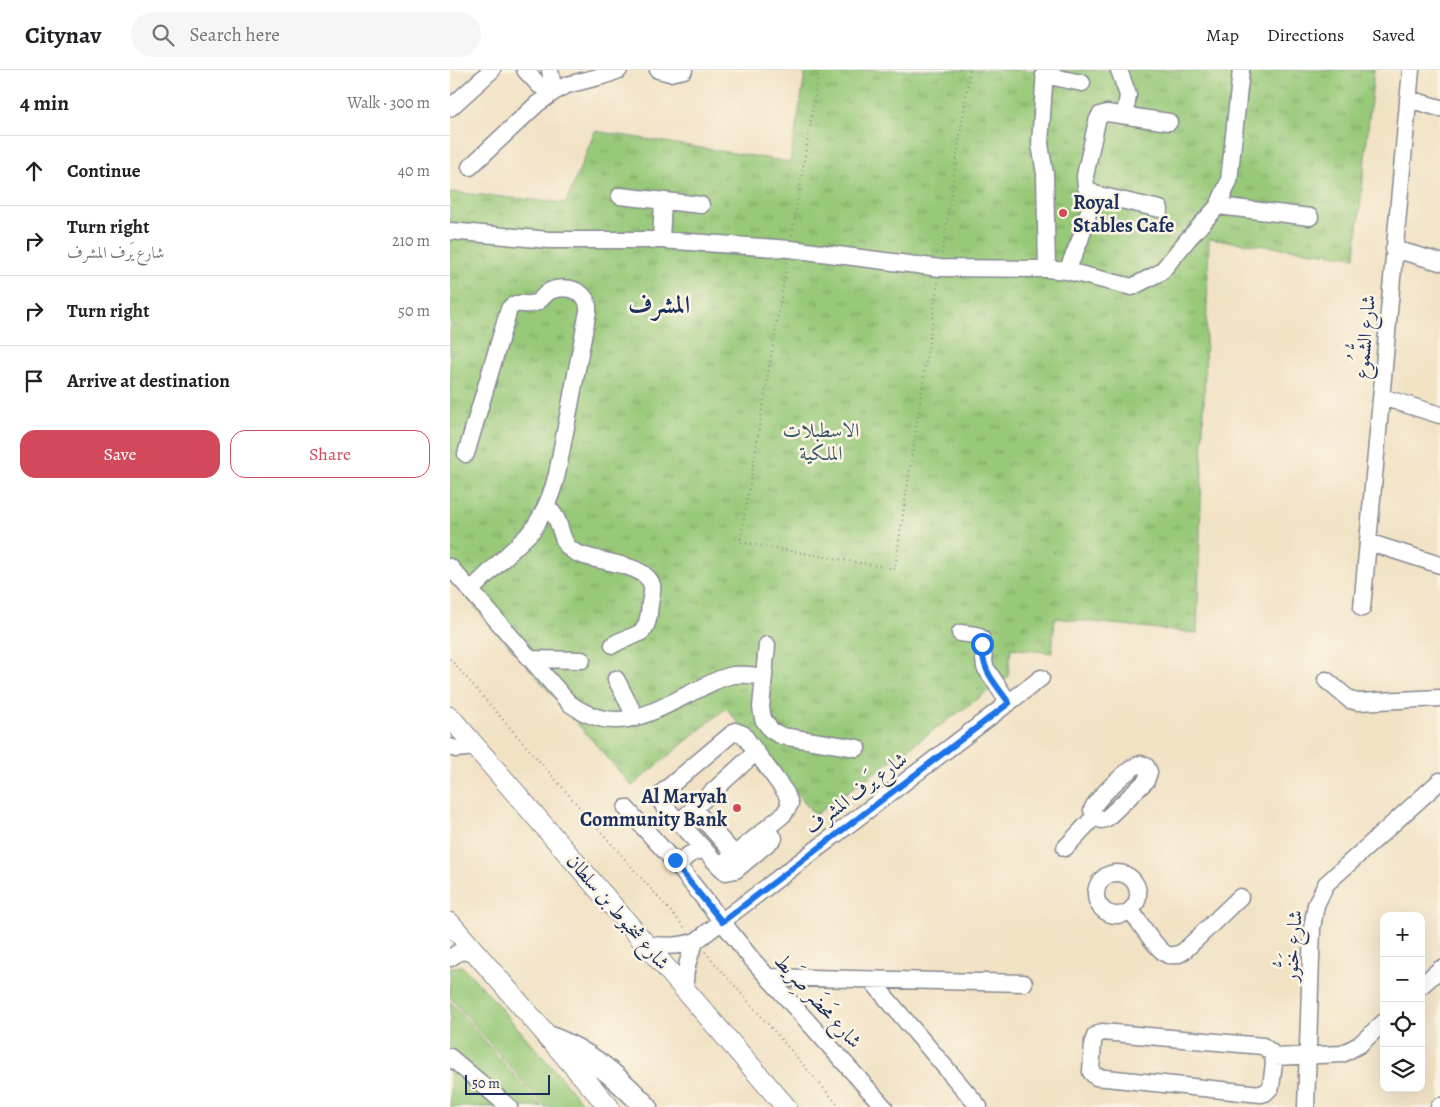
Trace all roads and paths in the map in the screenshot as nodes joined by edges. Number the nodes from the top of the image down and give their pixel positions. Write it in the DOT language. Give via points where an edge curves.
graph roads {
  1 [pos="492,70"];
  2 [pos="525,70"];
  3 [pos="550,70"];
  4 [pos="619,70"];
  5 [pos="658,70"];
  6 [pos="684,70"];
  7 [pos="819,70"];
  8 [pos="970,70"];
  9 [pos="1119,70"];
  10 [pos="1241,70"];
  11 [pos="1411,70"];
  12 [pos="1044,72"];
  13 [pos="1082,83"];
  14 [pos="554,92"];
  15 [pos="1408,99"];
  16 [pos="450,108"];
  17 [pos="1440,108"];
  18 [pos="1124,116"];
  19 [pos="1169,122"];
  20 [pos="470,167"];
  21 [pos="1094,194"];
  22 [pos="620,196"];
  23 [pos="663,201"];
  24 [pos="701,205"];
  25 [pos="1218,206"];
  26 [pos="1160,209"];
  27 [pos="1310,217"];
  28 [pos="450,231"];
  29 [pos="661,240"];
  30 [pos="790,249"];
  31 [pos="1394,249"];
  32 [pos="1440,262"];
  33 [pos="940,268"];
  34 [pos="1047,269"];
  35 [pos="1067,271"];
  36 [pos="1382,397"];
  37 [pos="1440,415"];
  38 [pos="466,454"];
  39 [pos="547,506"];
  40 [pos="1368,542"];
  41 [pos="1440,565"];
  42 [pos="450,567"];
  43 [pos="472,590"];
  44 [pos="1362,608"];
  45 [pos="960,633"];
  46 [pos="613,644"];
  47 [pos="767,645"];
  48 [pos="450,659"];
  49 [pos="530,659"];
  50 [pos="582,660"];
  51 [pos="764,677"];
  52 [pos="1041,678"];
  53 [pos="616,679"];
  54 [pos="1326,680"];
  55 [pos="1440,698"];
  56 [pos="1009,703"];
  57 [pos="450,717"];
  58 [pos="636,718"];
  59 [pos="450,747"];
  60 [pos="476,747"];
  61 [pos="857,748"];
  62 [pos="756,752"];
  63 [pos="1440,781"];
  64 [pos="626,808"];
  65 [pos="694,809"];
  66 [pos="1095,816"];
  67 [pos="679,822"];
  68 [pos="692,836"];
  69 [pos="774,838"];
  70 [pos="1065,848"];
  71 [pos="710,856"];
  72 [pos="734,856"];
  73 [pos="676,864"];
  74 [pos="1240,897"];
  75 [pos="1131,911"];
  76 [pos="722,922"];
  77 [pos="450,929"];
  78 [pos="696,941"];
  79 [pos="646,944"];
  80 [pos="475,950"];
  81 [pos="450,958"];
  82 [pos="1440,969"];
  83 [pos="768,977"];
  84 [pos="872,980"];
  85 [pos="1425,982"];
  86 [pos="1024,983"];
  87 [pos="685,990"];
  88 [pos="1380,1026"];
  89 [pos="548,1037"];
  90 [pos="1309,1055"];
  91 [pos="450,1057"];
  92 [pos="1274,1057"];
  93 [pos="509,1107"];
  94 [pos="609,1107"];
  95 [pos="646,1107"];
  96 [pos="786,1107"];
  97 [pos="840,1107"];
  98 [pos="884,1107"];
  99 [pos="979,1107"];
  100 [pos="1306,1107"];
  1 -- 16 [label="street"];
  2 -- 14 [label="street" via="539,85"];
  3 -- 14 [label="street"];
  4 -- 14 [label="street"];
  5 -- 6 [label="street" via="670,73"];
  7 -- 30 [label="path"];
  8 -- 33 [label="path"];
  9 -- 18 [label="street" via="1128,95"];
  10 -- 25 [label="street" via="1229,181"];
  11 -- 15 [label="street, شارع الشُّمُوع"];
  12 -- 13 [label="street"];
  12 -- 34 [label="street" via="1040,144 1045,174"];
  14 -- 20 [label="street"];
  15 -- 17 [label="street"];
  15 -- 31 [label="street, شارع الشُّمُوع"];
  18 -- 19 [label="street"];
  18 -- 21 [label="street" via="1103,113 1098,117 1085,181 1086,187"];
  21 -- 26 [label="street"];
  21 -- 35 [label="street"];
  22 -- 23 [label="street"];
  23 -- 24 [label="street"];
  23 -- 29 [label="street"];
  25 -- 27 [label="street"];
  25 -- 35 [label="street" via="1161,272 1132,287"];
  28 -- 29 [label="street" via="549,240"];
  29 -- 30 [label="street"];
  30 -- 33 [label="street"];
  30 -- 33 [label="path" via="740,542 895,569"];
  31 -- 32 [label="street"];
  31 -- 36 [label="street, شارع الشُّمُوع"];
  33 -- 34 [label="street"];
  34 -- 35 [label="street"];
  36 -- 37 [label="street"];
  36 -- 40 [label="street, شارع الشُّمُوع"];
  38 -- 39 [label="street" via="509,308 516,303 535,303 555,290 581,293 587,301 588,311 554,485"];
  39 -- 43 [label="street" via="527,536"];
  39 -- 46 [label="street" via="557,518 566,544 574,552 641,572 651,583 644,630"];
  40 -- 41 [label="street"];
  40 -- 44 [label="street, شارع الشُّمُوع"];
  42 -- 43 [label="street"];
  43 -- 49 [label="street"];
  45 -- 56 [label="street" via="976,634 981,638 984,668"];
  47 -- 51 [label="street"];
  48 -- 78 [label="path"];
  49 -- 50 [label="street"];
  49 -- 58 [label="street" via="578,710 612,721"];
  51 -- 58 [label="street" via="742,674 721,678"];
  51 -- 61 [label="street" via="761,713 770,730 782,736"];
  52 -- 56 [label="street, شارع يَرف المشرف"];
  53 -- 58 [label="street"];
  54 -- 55 [label="street" via="1350,700 1358,702"];
  56 -- 76 [label="street, شارع يَرف المشرف"];
  57 -- 60 [label="main road, شارع شخبوط بن سلطان"];
  59 -- 60 [label="street"];
  60 -- 79 [label="main road, شارع شخبوط بن سلطان"];
  62 -- 65 [label="street"];
  62 -- 67 [label="street" via="743,734 735,731 665,790 661,802"];
  62 -- 72 [label="street" via="788,796 789,808"];
  63 -- 90 [label="street, شارع خَنُّور" via="1326,884 1316,905 1312,928"];
  64 -- 73 [label="street, شارع مَحضَر صِرَيط"];
  65 -- 67 [label="street"];
  65 -- 72 [label="street"];
  66 -- 70 [label="street"];
  67 -- 68 [label="street"];
  68 -- 71 [label="street"];
  68 -- 73 [label="street" via="690,848"];
  69 -- 71 [label="street" via="732,871 726,872"];
  71 -- 72 [label="street" via="725,862"];
  71 -- 73 [label="street" via="694,852"];
  73 -- 76 [label="street, شارع مَحضَر صِرَيط"];
  74 -- 75 [label="street" via="1176,955 1163,952"];
  76 -- 78 [label="street, شارع يَرف المشرف"];
  76 -- 83 [label="street, شارع مَحضَر صِرَيط"];
  77 -- 80 [label="main road"];
  78 -- 79 [label="street, شارع يَرف المشرف" via="666,947"];
  78 -- 87 [label="street" via="688,959"];
  78 -- 97 [label="path"];
  79 -- 87 [label="main road, شارع شخبوط بن سلطان"];
  80 -- 81 [label="street" via="459,952"];
  80 -- 89 [label="main road"];
  82 -- 85 [label="street"];
  83 -- 84 [label="street"];
  83 -- 98 [label="street, شارع مَحضَر صِرَيط"];
  84 -- 86 [label="street"];
  84 -- 99 [label="street"];
  87 -- 96 [label="main road, شارع شخبوط بن سلطان"];
  88 -- 90 [label="street" via="1348,1052"];
  89 -- 94 [label="main road"];
  89 -- 95 [label="highway" via="576,1049 602,1066"];
  90 -- 92 [label="street"];
  90 -- 100 [label="street, شارع خَنُّور"];
  91 -- 93 [label="street"];
  92 -- 92 [label="street" via="1263,1046 1102,1032 1093,1039 1091,1072 1098,1078 1262,1094 1271,1087"];
}
